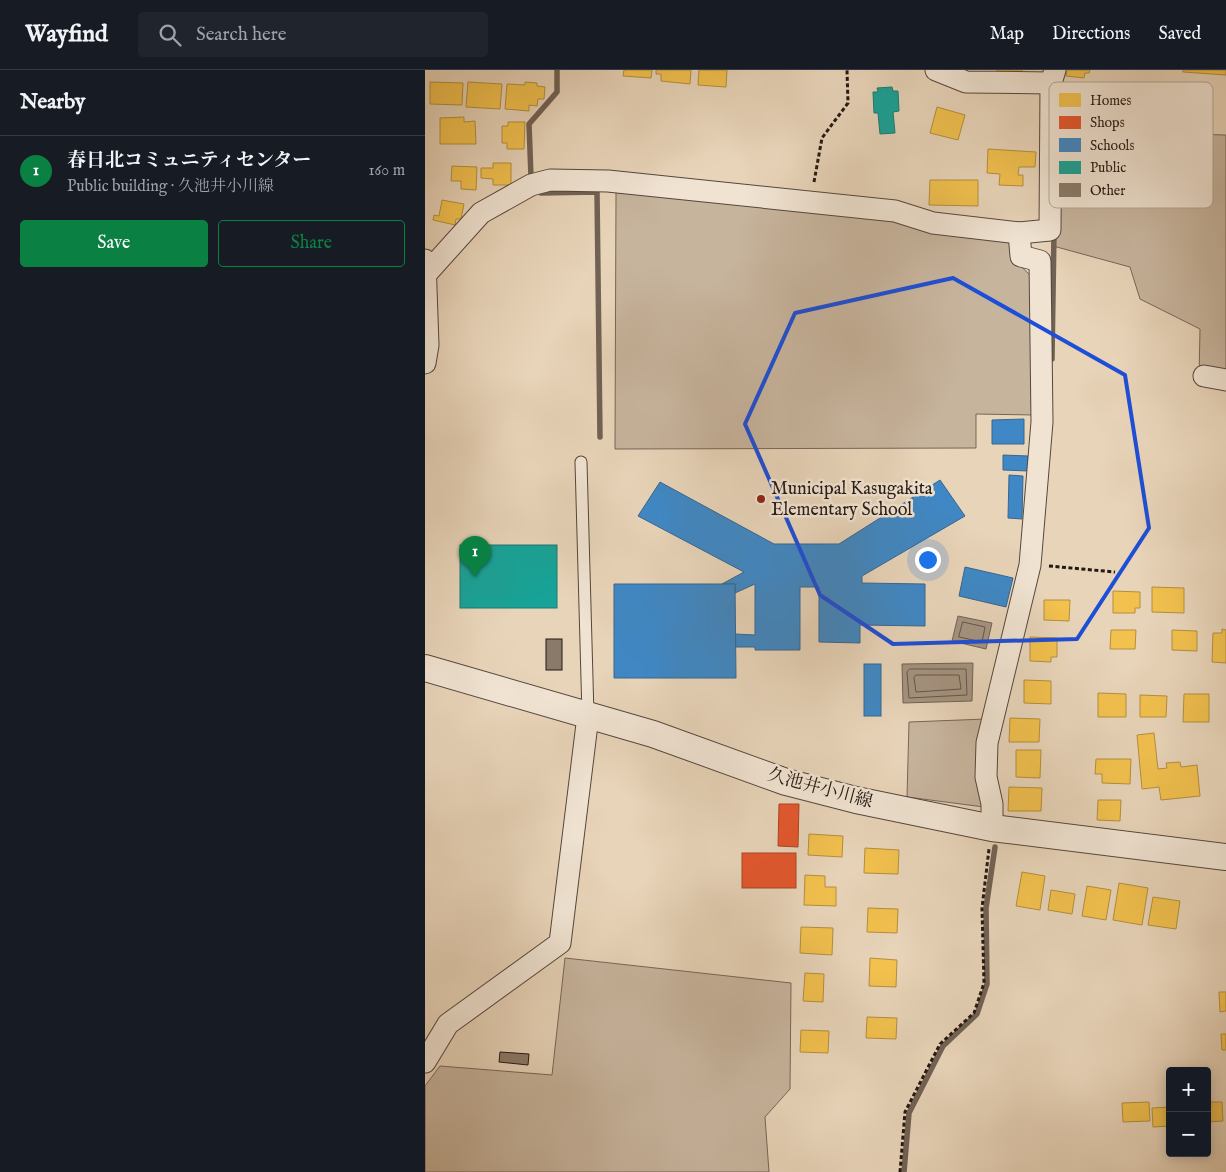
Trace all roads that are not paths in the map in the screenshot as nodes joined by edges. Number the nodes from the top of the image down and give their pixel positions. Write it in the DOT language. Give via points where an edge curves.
graph roads {
  1 [pos="936,70"];
  2 [pos="1053,76"];
  3 [pos="1050,208"];
  4 [pos="1019,233"];
  5 [pos="426,265"];
  6 [pos="425,363"];
  7 [pos="1204,376"];
  8 [pos="1226,380"];
  9 [pos="581,462"];
  10 [pos="425,668"];
  11 [pos="588,716"];
  12 [pos="992,828"];
  13 [pos="1226,857"];
  14 [pos="425,1062"];
  1 -- 2 [label="street" via="966,82"];
  3 -- 4 [label="street" via="1050,230"];
  4 -- 5 [label="street" via="933,223 895,211 608,181 550,180 531,185 481,213"];
  4 -- 12 [label="street" via="1021,256 1040,261 1043,422 1030,565 987,743 986,777 992,804"];
  5 -- 6 [label="street"];
  7 -- 8 [label="street"];
  9 -- 11 [label="lane"];
  10 -- 11 [label="street, 久池井小川線"];
  11 -- 12 [label="street, 久池井小川線" via="653,734 786,782"];
  11 -- 14 [label="street" via="560,943 448,1024"];
  12 -- 13 [label="street, 久池井小川線"];
}
